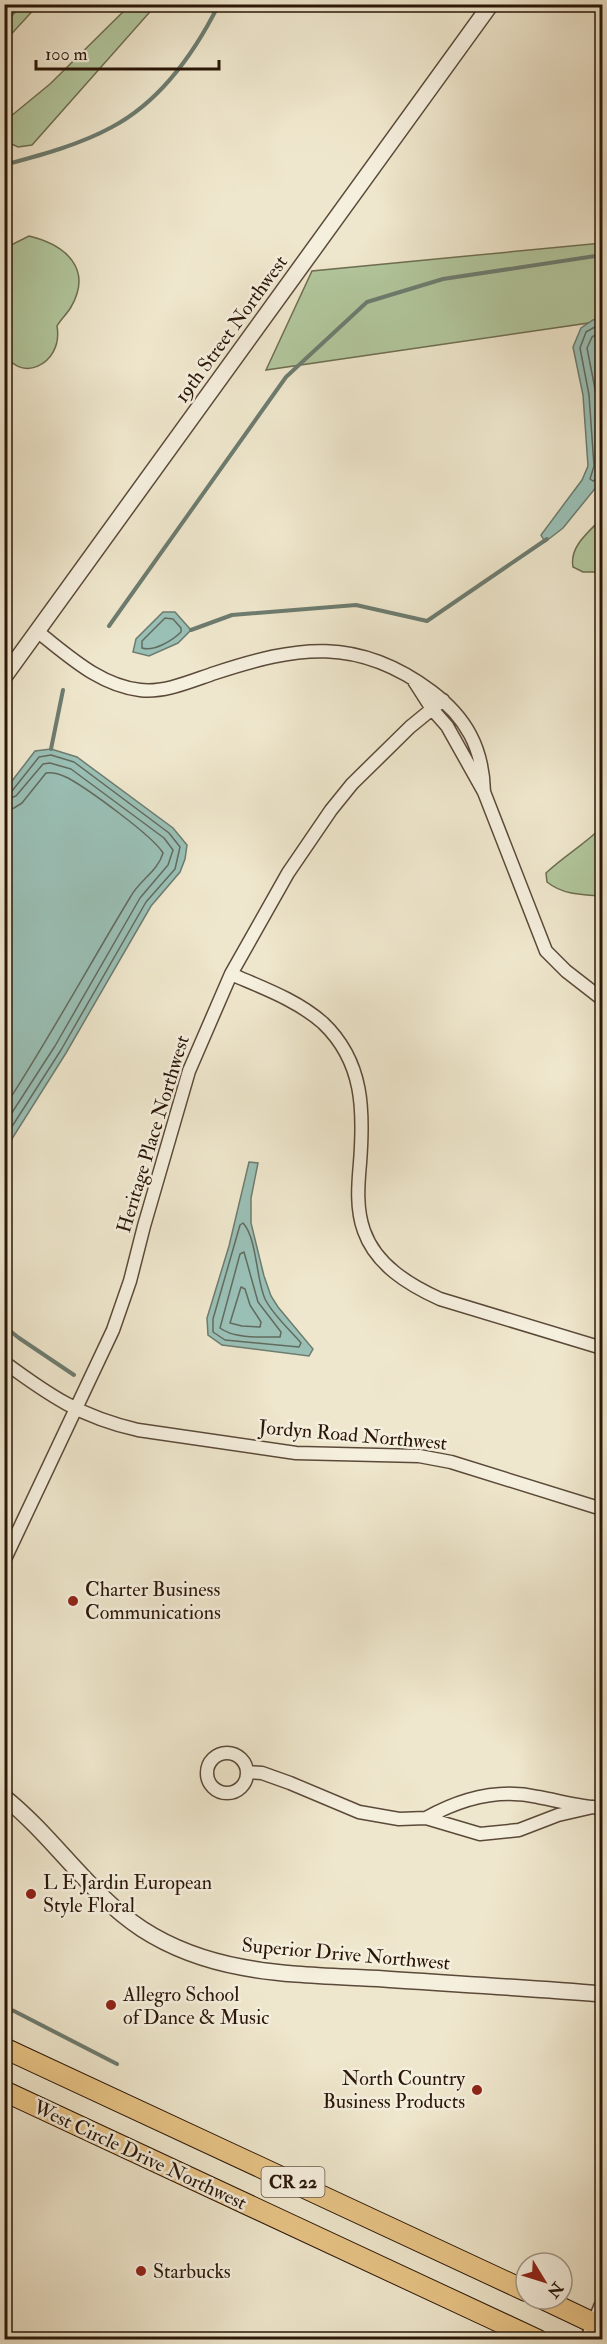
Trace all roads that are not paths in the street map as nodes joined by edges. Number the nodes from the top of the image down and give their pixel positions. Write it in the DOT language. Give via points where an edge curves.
graph roads {
  1 [pos="491,4"];
  2 [pos="38,632"];
  3 [pos="410,675"];
  4 [pos="4,677"];
  5 [pos="443,700"];
  6 [pos="432,709"];
  7 [pos="484,792"];
  8 [pos="231,974"];
  9 [pos="603,999"];
  10 [pos="603,1348"];
  11 [pos="4,1362"];
  12 [pos="76,1410"];
  13 [pos="603,1509"];
  14 [pos="4,1561"];
  15 [pos="247,1772"];
  16 [pos="4,1797"];
  17 [pos="598,1808"];
  18 [pos="426,1818"];
  19 [pos="603,1994"];
  20 [pos="4,2048"];
  21 [pos="4,2091"];
  22 [pos="514,2285"];
  23 [pos="569,2311"];
  24 [pos="597,2324"];
  25 [pos="538,2340"];
  1 -- 2 [label="street, 19th Street Northwest"];
  2 -- 3 [label="street" via="107,681 142,690 171,688 273,655 305,651 361,655"];
  2 -- 4 [label="street, 19th Street Northwest"];
  3 -- 5 [label="street"];
  3 -- 6 [label="street"];
  5 -- 6 [label="street, Heritage Place Northwest"];
  5 -- 7 [label="street" via="476,745"];
  6 -- 7 [label="street" via="447,726"];
  6 -- 8 [label="street, Heritage Place Northwest" via="352,784 331,810 288,873"];
  7 -- 9 [label="street" via="546,951"];
  8 -- 10 [label="street" via="303,1007 340,1043 360,1087 358,1192 364,1231 385,1264 419,1290 465,1308"];
  8 -- 12 [label="street, Heritage Place Northwest" via="189,1071 113,1330"];
  11 -- 12 [label="street, Jordyn Road Northwest"];
  12 -- 13 [label="street, Jordyn Road Northwest" via="138,1430 296,1453 388,1454 452,1462"];
  12 -- 14 [label="street, Heritage Place Northwest"];
  15 -- 18 [label="street" via="283,1780 359,1812 399,1819"];
  16 -- 19 [label="street, Superior Drive Northwest" via="118,1910 159,1939 198,1958 266,1972"];
  17 -- 18 [label="street" via="522,1794 500,1795 476,1797"];
  17 -- 18 [label="street" via="558,1815 519,1830 480,1834"];
  20 -- 22 [label="main road, West Circle Drive Northwest / CR 22"];
  21 -- 25 [label="main road, West Circle Drive Northwest / CR 22"];
  23 -- 24 [label="main road"];
}
